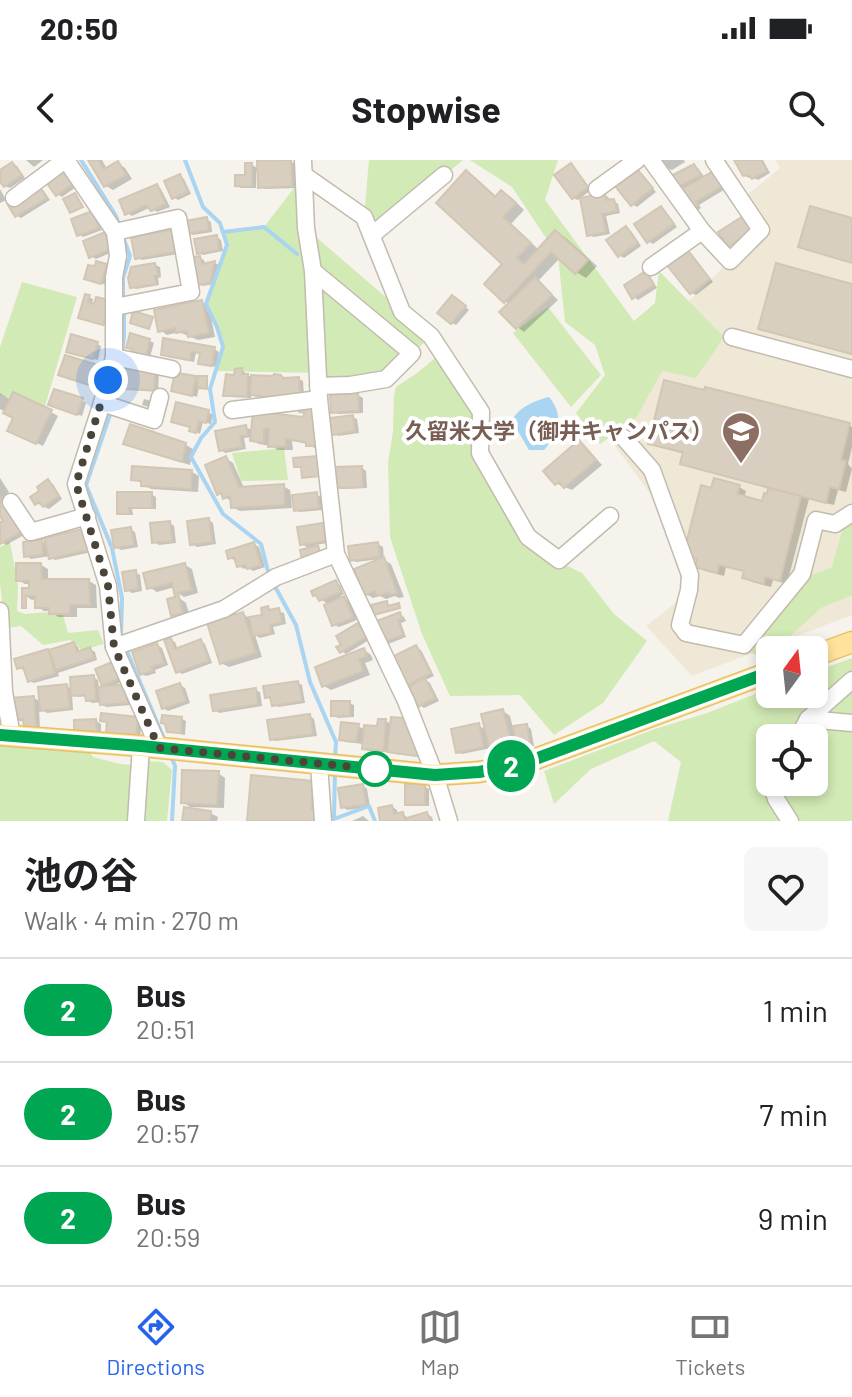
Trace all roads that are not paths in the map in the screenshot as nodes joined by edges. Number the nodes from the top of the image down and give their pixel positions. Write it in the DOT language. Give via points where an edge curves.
graph roads {
  1 [pos="65,160"];
  2 [pos="637,160"];
  3 [pos="651,160"];
  4 [pos="714,160"];
  5 [pos="303,168"];
  6 [pos="444,175"];
  7 [pos="597,189"];
  8 [pos="14,198"];
  9 [pos="702,231"];
  10 [pos="115,232"];
  11 [pos="372,235"];
  12 [pos="651,267"];
  13 [pos="313,271"];
  14 [pos="115,307"];
  15 [pos="732,337"];
  16 [pos="114,357"];
  17 [pos="172,369"];
  18 [pos="852,369"];
  19 [pos="319,392"];
  20 [pos="160,397"];
  21 [pos="102,403"];
  22 [pos="232,410"];
  23 [pos="624,438"];
  24 [pos="11,502"];
  25 [pos="852,513"];
  26 [pos="87,516"];
  27 [pos="610,516"];
  28 [pos="336,554"];
  29 [pos="0,611"];
  30 [pos="852,642"];
  31 [pos="114,647"];
  32 [pos="828,651"];
  33 [pos="756,677"];
  34 [pos="852,680"];
  35 [pos="808,719"];
  36 [pos="852,723"];
  37 [pos="805,724"];
  38 [pos="6,735"];
  39 [pos="150,747"];
  40 [pos="319,764"];
  41 [pos="435,775"];
  42 [pos="775,796"];
  43 [pos="136,821"];
  44 [pos="323,821"];
  45 [pos="449,821"];
  46 [pos="790,821"];
  1 -- 8 [label="street"];
  1 -- 10 [label="street"];
  2 -- 7 [label="street"];
  3 -- 9 [label="street"];
  4 -- 9 [label="street" via="761,230 730,261"];
  5 -- 11 [label="street" via="364,217"];
  5 -- 13 [label="street"];
  6 -- 11 [label="street"];
  9 -- 12 [label="street"];
  10 -- 14 [label="street"];
  10 -- 14 [label="street" via="178,218 191,292"];
  11 -- 27 [label="street" via="402,312 431,336 481,412 480,453 528,537 559,560"];
  13 -- 19 [label="street"];
  13 -- 19 [label="street" via="412,353 386,379"];
  14 -- 16 [label="street"];
  15 -- 18 [label="street"];
  16 -- 17 [label="street"];
  16 -- 21 [label="street"];
  19 -- 22 [label="street"];
  19 -- 28 [label="street"];
  20 -- 21 [label="street" via="154,420"];
  21 -- 26 [label="street" via="76,484"];
  23 -- 25 [label="street" via="652,470 690,575 680,625 686,633 744,645 802,574 816,520 835,524"];
  24 -- 26 [label="street" via="31,532"];
  26 -- 31 [label="street" via="108,586"];
  28 -- 31 [label="street" via="276,577 224,609"];
  28 -- 41 [label="street"];
  29 -- 38 [label="street"];
  30 -- 32 [label="main road"];
  31 -- 39 [label="street"];
  33 -- 41 [label="main road" via="522,764"];
  34 -- 35 [label="street"];
  35 -- 36 [label="street"];
  35 -- 37 [label="street"];
  38 -- 39 [label="main road"];
  39 -- 40 [label="main road"];
  39 -- 43 [label="street"];
  40 -- 41 [label="main road"];
  40 -- 44 [label="street"];
  41 -- 45 [label="street"];
  42 -- 46 [label="street"];
}
